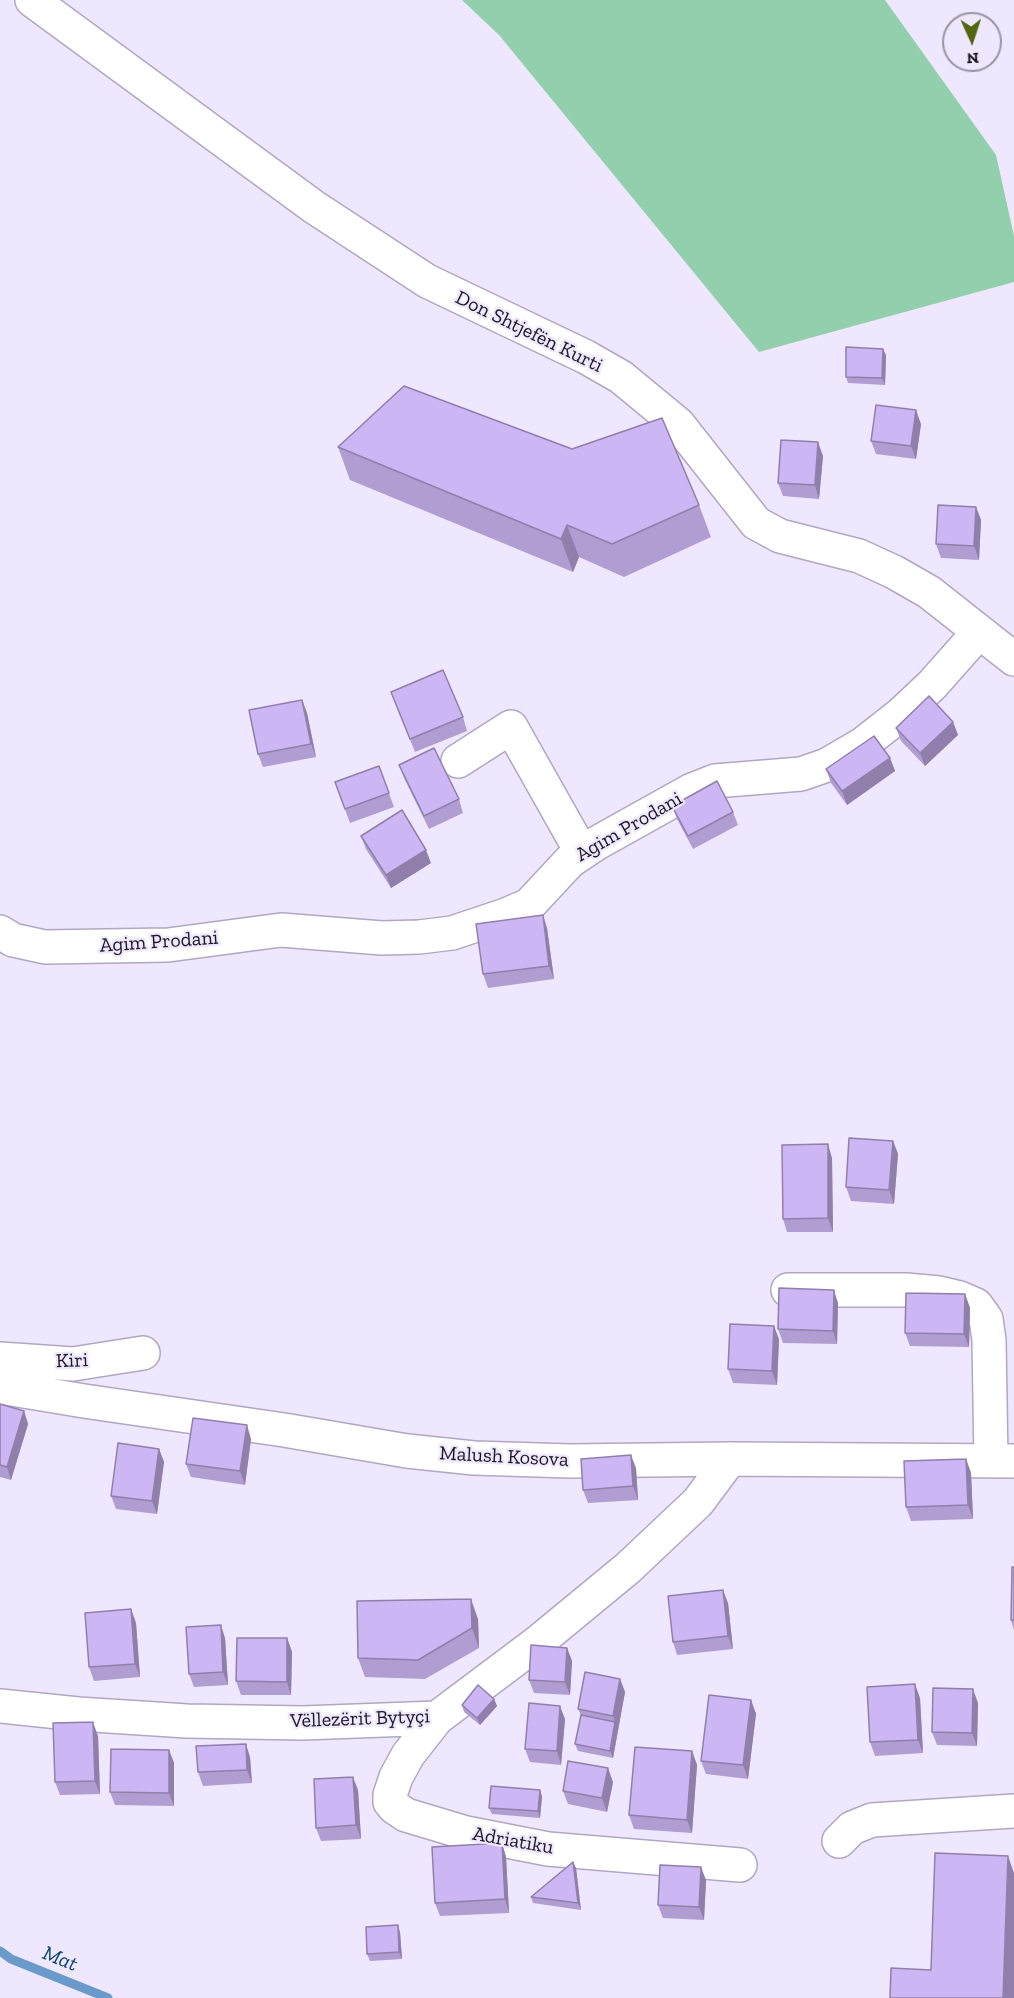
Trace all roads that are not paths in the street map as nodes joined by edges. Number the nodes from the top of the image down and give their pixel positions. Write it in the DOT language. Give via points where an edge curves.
graph roads {
  1 [pos="32,0"];
  2 [pos="979,632"];
  3 [pos="1014,659"];
  4 [pos="458,761"];
  5 [pos="582,853"];
  6 [pos="0,932"];
  7 [pos="787,1290"];
  8 [pos="143,1353"];
  9 [pos="1,1376"];
  10 [pos="730,1459"];
  11 [pos="1003,1461"];
  12 [pos="0,1706"];
  13 [pos="437,1718"];
  14 [pos="1014,1811"];
  15 [pos="839,1841"];
  16 [pos="740,1865"];
  1 -- 2 [label="street, Don Shtjefën Kurti" via="314,207 418,276 621,377 678,424 756,523 780,536 859,555 894,572 929,592"];
  2 -- 3 [label="street, Don Shtjefën Kurti"];
  2 -- 5 [label="street, Agim Prodani" via="900,716 827,765 801,774 715,781 692,790"];
  4 -- 5 [label="street" via="511,727"];
  5 -- 6 [label="street, Agim Prodani" via="529,905 452,933 382,938 281,930 168,945 45,947 13,940"];
  7 -- 11 [label="street" via="906,1290 939,1293 976,1305 986,1319"];
  8 -- 9 [label="street, Kiri"];
  9 -- 10 [label="street, Malush Kosova" via="84,1401 407,1451 570,1461"];
  10 -- 11 [label="street, Malush Kosova"];
  10 -- 13 [label="street, Vëllezërit Bytyçi" via="698,1502 628,1568"];
  12 -- 13 [label="street, Vëllezërit Bytyçi" via="187,1721 303,1723"];
  13 -- 16 [label="street, Adriatiku" via="408,1755 390,1795 390,1802 406,1815 466,1833 548,1849"];
  14 -- 15 [label="street" via="872,1820 852,1828"];
}
